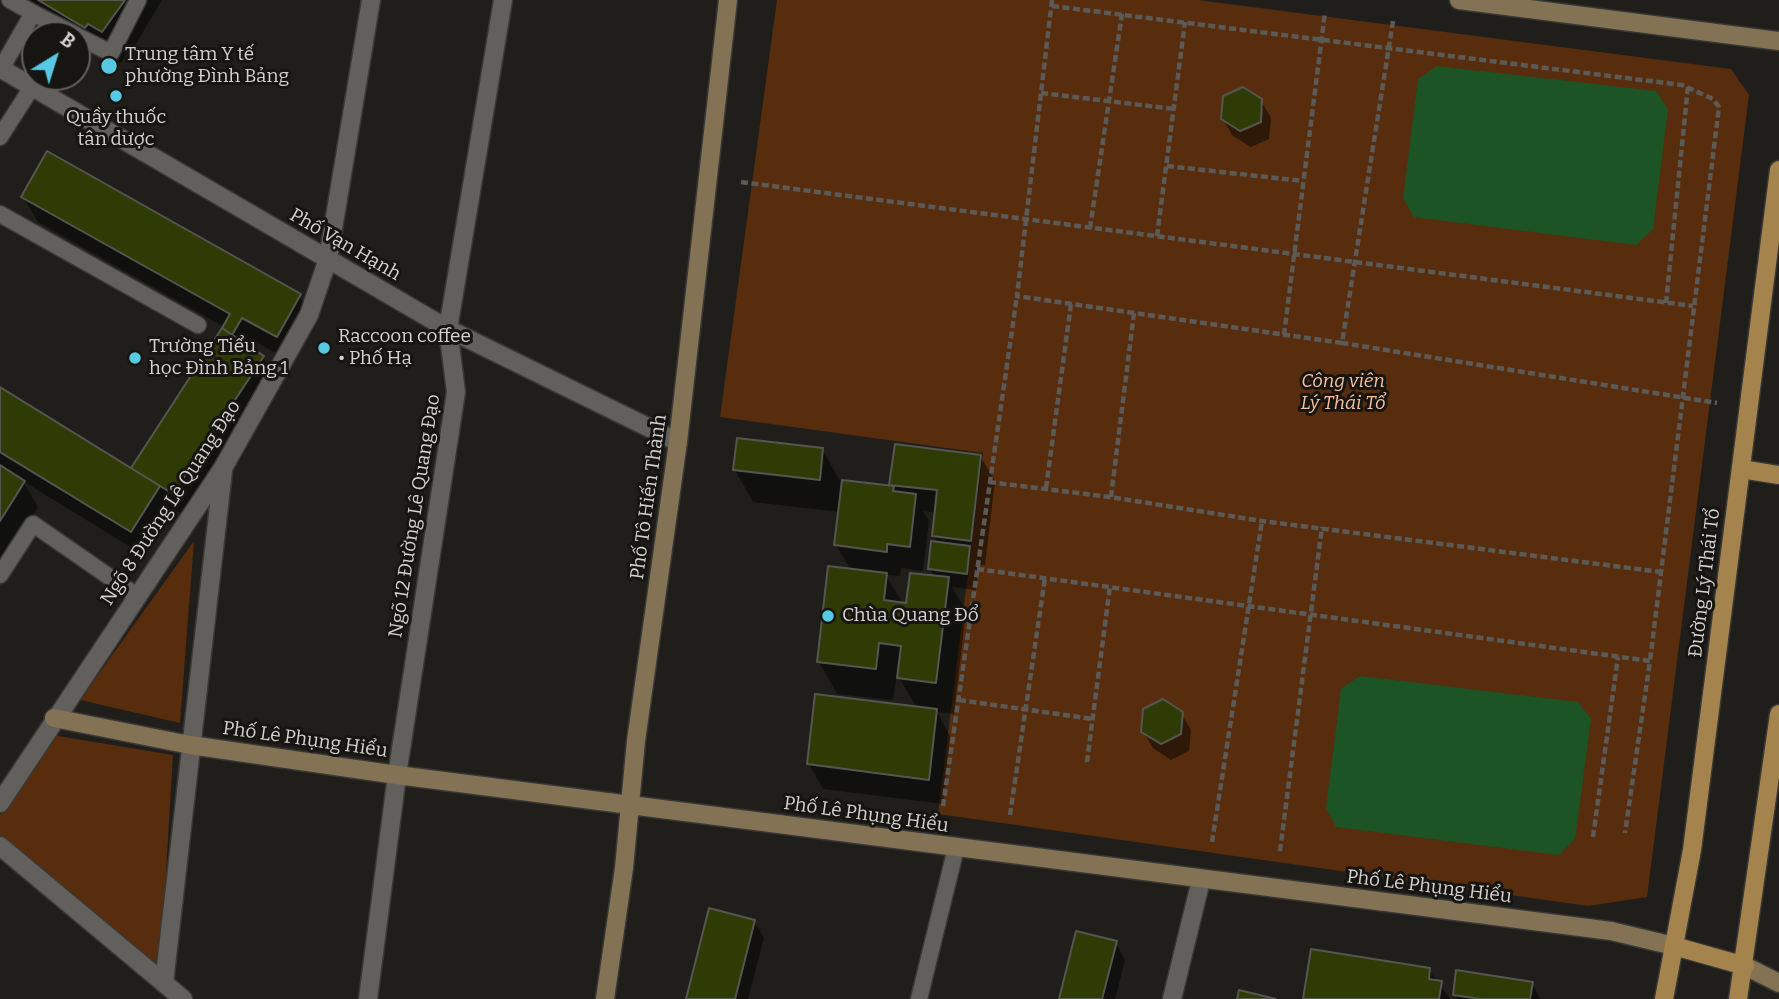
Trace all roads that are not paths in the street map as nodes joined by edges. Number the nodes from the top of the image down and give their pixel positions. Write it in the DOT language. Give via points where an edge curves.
graph roads {
  1 [pos="10,0"];
  2 [pos="138,0"];
  3 [pos="371,0"];
  4 [pos="503,0"];
  5 [pos="728,0"];
  6 [pos="1459,0"];
  7 [pos="33,12"];
  8 [pos="50,21"];
  9 [pos="1779,41"];
  10 [pos="91,43"];
  11 [pos="1,69"];
  12 [pos="21,81"];
  13 [pos="29,91"];
  14 [pos="39,91"];
  15 [pos="0,137"];
  16 [pos="1779,170"];
  17 [pos="0,214"];
  18 [pos="328,258"];
  19 [pos="198,325"];
  20 [pos="448,329"];
  21 [pos="678,442"];
  22 [pos="223,468"];
  23 [pos="1741,469"];
  24 [pos="1779,475"];
  25 [pos="0,575"];
  26 [pos="137,596"];
  27 [pos="1779,715"];
  28 [pos="54,718"];
  29 [pos="190,745"];
  30 [pos="1775,774"];
  31 [pos="397,775"];
  32 [pos="0,803"];
  33 [pos="631,806"];
  34 [pos="0,846"];
  35 [pos="956,848"];
  36 [pos="1201,880"];
  37 [pos="1674,946"];
  38 [pos="1745,966"];
  39 [pos="164,983"];
  40 [pos="1779,983"];
  41 [pos="183,999"];
  42 [pos="368,999"];
  43 [pos="605,999"];
  44 [pos="919,999"];
  45 [pos="1172,999"];
  46 [pos="1664,999"];
  47 [pos="1738,999"];
  1 -- 7 [label="lane"];
  2 -- 10 [label="lane" via="111,53"];
  3 -- 18 [label="street, Ngõ 8 Đường Lê Quang Đạo"];
  4 -- 20 [label="street, Ngõ 12 Đường Lê Quang Đạo"];
  5 -- 21 [label="main road, Phố Tô Hiến Thành"];
  6 -- 9 [label="main road"];
  7 -- 8 [label="lane"];
  7 -- 11 [label="lane"];
  11 -- 12 [label="street, Phố Vạn Hạnh"];
  13 -- 15 [label="lane"];
  14 -- 18 [label="street, Phố Vạn Hạnh"];
  16 -- 23 [label="main road, Đường Lý Thái Tổ"];
  17 -- 19 [label="lane"];
  18 -- 20 [label="street, Phố Vạn Hạnh"];
  18 -- 22 [label="street, Ngõ 8 Đường Lê Quang Đạo" via="309,315"];
  20 -- 21 [label="street, Phố Vạn Hạnh"];
  20 -- 31 [label="street, Ngõ 12 Đường Lê Quang Đạo" via="456,392"];
  21 -- 33 [label="main road, Phố Tô Hiến Thành"];
  22 -- 26 [label="street, Ngõ 8 Đường Lê Quang Đạo"];
  22 -- 29 [label="street"];
  23 -- 24 [label="main road"];
  23 -- 37 [label="main road, Đường Lý Thái Tổ" via="1692,850"];
  25 -- 26 [label="lane" via="33,524"];
  26 -- 28 [label="street, Ngõ 8 Đường Lê Quang Đạo"];
  27 -- 30 [label="main road"];
  28 -- 29 [label="main road, Phố Lê Phụng Hiểu"];
  28 -- 32 [label="street, Ngõ 8 Đường Lê Quang Đạo"];
  29 -- 31 [label="main road, Phố Lê Phụng Hiểu"];
  29 -- 39 [label="street"];
  30 -- 38 [label="main road"];
  31 -- 33 [label="main road, Phố Lê Phụng Hiểu"];
  31 -- 42 [label="street, Ngõ 12 Đường Lê Quang Đạo"];
  33 -- 35 [label="main road, Phố Lê Phụng Hiểu"];
  33 -- 43 [label="main road, Phố Tô Hiến Thành"];
  34 -- 39 [label="street"];
  35 -- 36 [label="main road, Phố Lê Phụng Hiểu"];
  35 -- 44 [label="lane"];
  36 -- 37 [label="main road, Phố Lê Phụng Hiểu" via="1611,931"];
  36 -- 45 [label="street"];
  37 -- 38 [label="main road"];
  37 -- 46 [label="main road, Đường Lý Thái Tổ"];
  38 -- 40 [label="main road"];
  38 -- 47 [label="main road"];
  39 -- 41 [label="street"];
}
